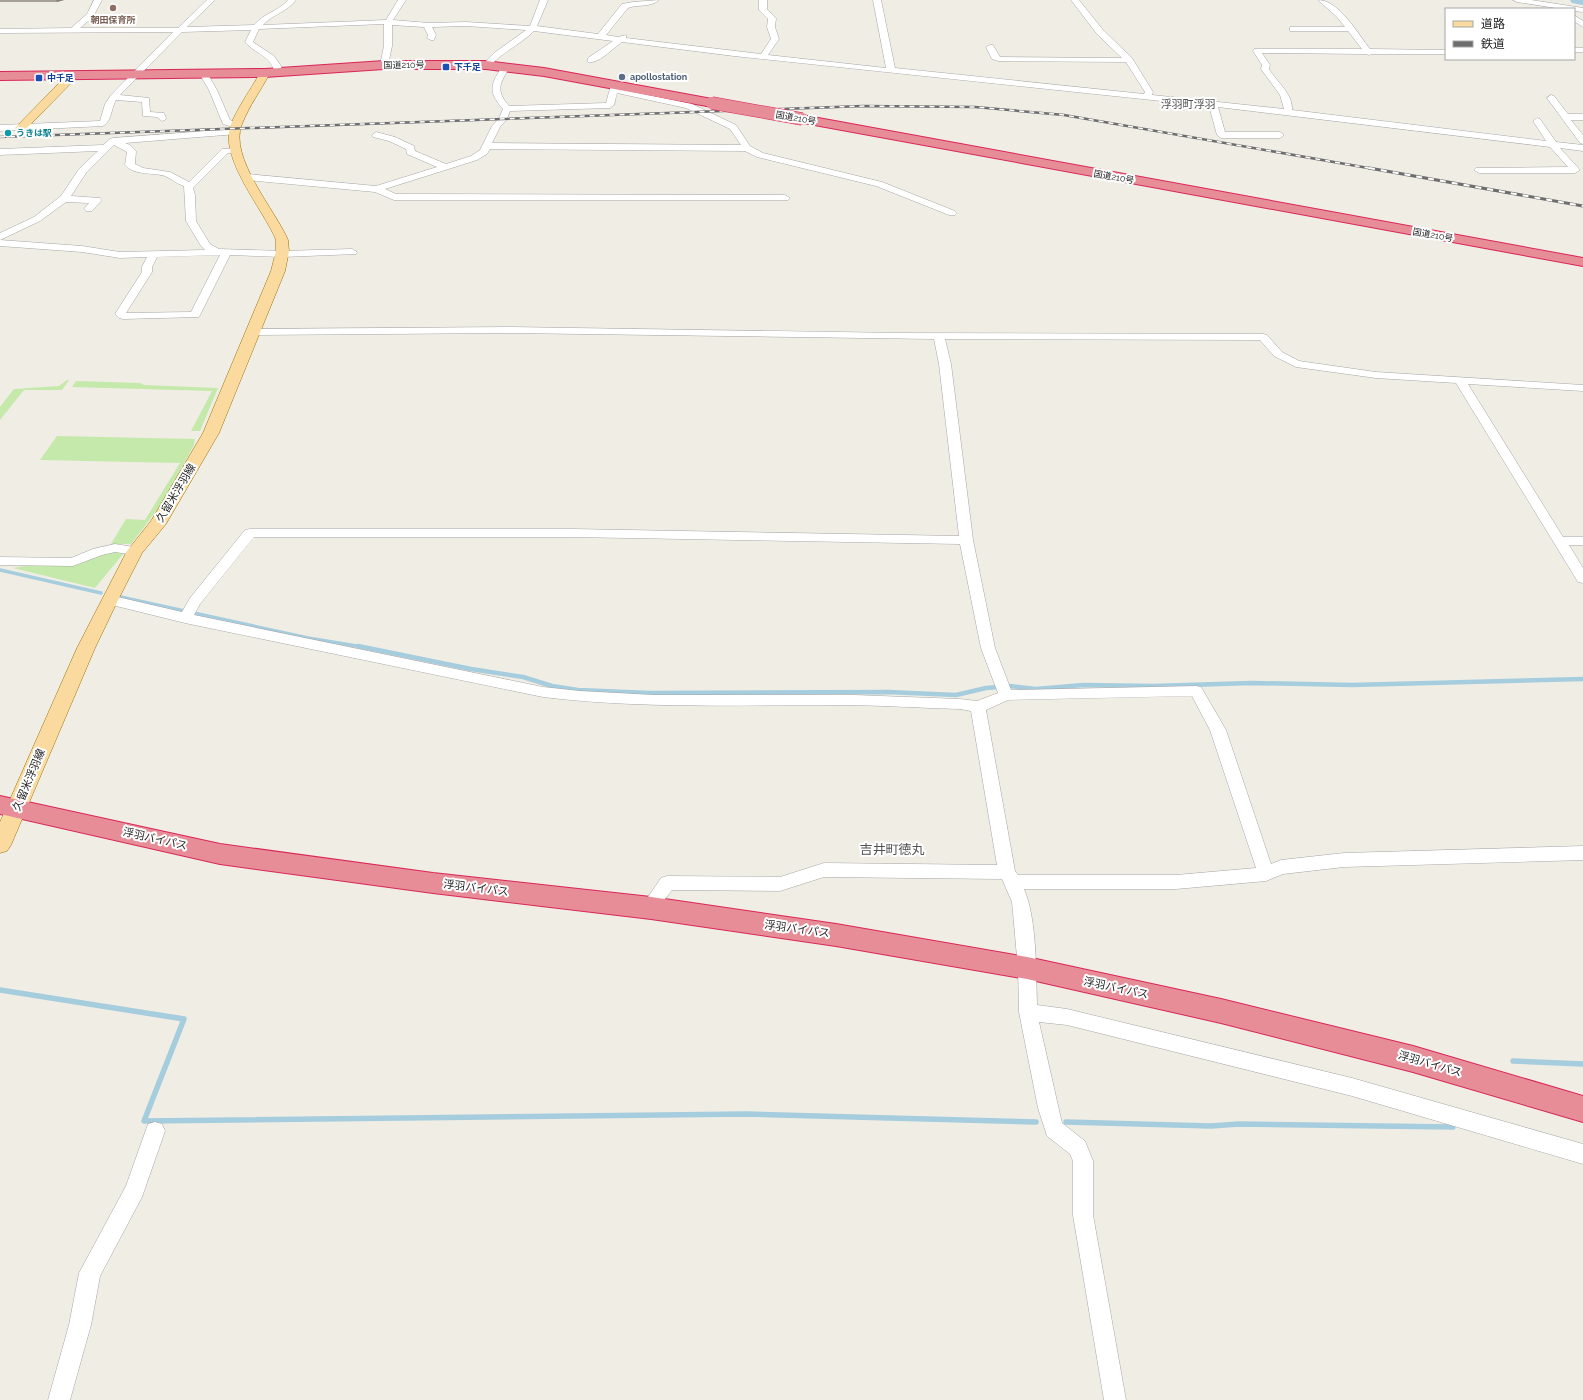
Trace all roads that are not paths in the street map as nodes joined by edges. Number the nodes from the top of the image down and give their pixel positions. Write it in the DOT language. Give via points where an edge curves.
graph roads {
  1 [pos="98,0"];
  2 [pos="211,0"];
  3 [pos="292,0"];
  4 [pos="402,0"];
  5 [pos="544,0"];
  6 [pos="655,0"];
  7 [pos="763,0"];
  8 [pos="877,0"];
  9 [pos="1075,0"];
  10 [pos="1322,0"];
  11 [pos="1516,0"];
  12 [pos="1555,0"];
  13 [pos="1564,8"];
  14 [pos="1575,18"];
  15 [pos="388,22"];
  16 [pos="427,25"];
  17 [pos="1583,25"];
  18 [pos="257,27"];
  19 [pos="532,28"];
  20 [pos="1293,29"];
  21 [pos="1351,29"];
  22 [pos="180,30"];
  23 [pos="0,31"];
  24 [pos="73,32"];
  25 [pos="603,34"];
  26 [pos="431,38"];
  27 [pos="620,40"];
  28 [pos="990,47"];
  29 [pos="1445,52"];
  30 [pos="1369,53"];
  31 [pos="763,57"];
  32 [pos="591,60"];
  33 [pos="1129,60"];
  34 [pos="384,65"];
  35 [pos="486,65"];
  36 [pos="506,67"];
  37 [pos="891,71"];
  38 [pos="203,73"];
  39 [pos="265,73"];
  40 [pos="279,73"];
  41 [pos="135,74"];
  42 [pos="73,75"];
  43 [pos="0,76"];
  44 [pos="614,87"];
  45 [pos="114,97"];
  46 [pos="1148,98"];
  47 [pos="1551,98"];
  48 [pos="1213,105"];
  49 [pos="507,109"];
  50 [pos="1288,112"];
  51 [pos="1565,117"];
  52 [pos="1583,117"];
  53 [pos="162,118"];
  54 [pos="1537,121"];
  55 [pos="0,128"];
  56 [pos="21,128"];
  57 [pos="235,129"];
  58 [pos="376,135"];
  59 [pos="1281,138"];
  60 [pos="1583,141"];
  61 [pos="109,144"];
  62 [pos="1552,144"];
  63 [pos="487,146"];
  64 [pos="747,148"];
  65 [pos="1583,148"];
  66 [pos="236,150"];
  67 [pos="0,152"];
  68 [pos="445,167"];
  69 [pos="1479,170"];
  70 [pos="247,177"];
  71 [pos="190,185"];
  72 [pos="377,189"];
  73 [pos="785,198"];
  74 [pos="64,199"];
  75 [pos="89,209"];
  76 [pos="952,213"];
  77 [pos="0,237"];
  78 [pos="0,243"];
  79 [pos="223,252"];
  80 [pos="352,252"];
  81 [pos="282,254"];
  82 [pos="153,255"];
  83 [pos="1583,262"];
  84 [pos="254,332"];
  85 [pos="939,335"];
  86 [pos="1461,382"];
  87 [pos="1583,388"];
  88 [pos="966,540"];
  89 [pos="1559,541"];
  90 [pos="1583,541"];
  91 [pos="135,551"];
  92 [pos="0,562"];
  93 [pos="1583,579"];
  94 [pos="109,600"];
  95 [pos="185,618"];
  96 [pos="1003,688"];
  97 [pos="978,707"];
  98 [pos="8,807"];
  99 [pos="0,845"];
  100 [pos="1583,853"];
  101 [pos="1266,874"];
  102 [pos="1010,877"];
  103 [pos="658,897"];
  104 [pos="1027,968"];
  105 [pos="1028,1012"];
  106 [pos="1583,1109"];
  107 [pos="155,1131"];
  108 [pos="1583,1154"];
  109 [pos="58,1400"];
  110 [pos="1115,1400"];
  1 -- 24 [label="street" via="90,15"];
  2 -- 22 [label="street"];
  3 -- 18 [label="street" via="287,7 268,16"];
  4 -- 15 [label="street"];
  5 -- 19 [label="street"];
  6 -- 25 [label="street" via="648,4 625,6"];
  7 -- 31 [label="street" via="763,10 772,18 771,28 775,39"];
  8 -- 37 [label="street"];
  9 -- 33 [label="street" via="1100,32"];
  10 -- 21 [label="street" via="1340,15"];
  11 -- 13 [label="street"];
  12 -- 13 [label="street"];
  14 -- 17 [label="street"];
  15 -- 16 [label="street"];
  15 -- 18 [label="street"];
  15 -- 34 [label="street" via="388,46"];
  16 -- 19 [label="street" via="466,24"];
  16 -- 26 [label="street"];
  18 -- 22 [label="street"];
  18 -- 40 [label="street" via="250,35 249,42 270,55 278,64"];
  19 -- 25 [label="street"];
  19 -- 35 [label="street" via="493,56"];
  20 -- 21 [label="street"];
  21 -- 30 [label="street"];
  22 -- 24 [label="street"];
  22 -- 41 [label="street"];
  23 -- 24 [label="street"];
  25 -- 27 [label="street"];
  27 -- 31 [label="street"];
  27 -- 32 [label="street"];
  28 -- 33 [label="street" via="998,59"];
  29 -- 30 [label="street"];
  30 -- 50 [label="street" via="1258,51 1266,65 1269,78 1290,105"];
  31 -- 37 [label="street"];
  33 -- 46 [label="street" via="1149,92"];
  34 -- 35 [label="highway, 国道210号"];
  34 -- 40 [label="highway, 国道210号"];
  35 -- 36 [label="highway, 国道210号"];
  36 -- 44 [label="highway, 国道210号"];
  36 -- 49 [label="street" via="495,85 495,93"];
  37 -- 46 [label="street"];
  38 -- 39 [label="highway, 国道210号"];
  38 -- 41 [label="highway, 国道210号"];
  38 -- 57 [label="street" via="226,122"];
  39 -- 40 [label="highway, 国道210号"];
  39 -- 57 [label="main road"];
  41 -- 42 [label="highway, 国道210号"];
  41 -- 45 [label="street"];
  42 -- 43 [label="highway, 国道210号"];
  42 -- 56 [label="main road"];
  44 -- 49 [label="street" via="610,105"];
  44 -- 64 [label="street" via="689,106 713,116 733,127"];
  44 -- 83 [label="highway, 国道210号, bridge"];
  45 -- 53 [label="street" via="146,100 146,114 161,115"];
  45 -- 56 [label="street" via="104,122 100,124"];
  46 -- 48 [label="street"];
  47 -- 51 [label="street"];
  48 -- 50 [label="street"];
  48 -- 59 [label="street" via="1221,135"];
  49 -- 63 [label="street"];
  50 -- 62 [label="street"];
  51 -- 52 [label="street"];
  51 -- 60 [label="street"];
  54 -- 62 [label="street"];
  55 -- 56 [label="street"];
  57 -- 61 [label="street"];
  57 -- 66 [label="main road, 久留米浮羽線"];
  58 -- 68 [label="street" via="411,148 410,152 416,156"];
  61 -- 67 [label="street"];
  61 -- 71 [label="street" via="126,147 132,151 130,165 135,169 168,174"];
  61 -- 74 [label="street" via="82,171"];
  62 -- 65 [label="street"];
  62 -- 69 [label="street" via="1575,170"];
  63 -- 64 [label="street"];
  63 -- 68 [label="street" via="484,152 474,158"];
  64 -- 76 [label="street" via="760,154 879,184"];
  66 -- 70 [label="main road, 久留米浮羽線"];
  66 -- 71 [label="street" via="224,151"];
  68 -- 72 [label="street"];
  70 -- 72 [label="street"];
  70 -- 81 [label="main road, 久留米浮羽線" via="283,241"];
  71 -- 79 [label="street" via="188,188 191,221 206,246"];
  72 -- 73 [label="street" via="394,197"];
  74 -- 75 [label="street" via="97,200"];
  74 -- 77 [label="street" via="37,219"];
  78 -- 82 [label="street" via="120,255"];
  79 -- 81 [label="street"];
  79 -- 82 [label="street"];
  79 -- 82 [label="street" via="195,315 123,316 120,314 147,272"];
  80 -- 81 [label="street"];
  81 -- 84 [label="main road, 久留米浮羽線"];
  84 -- 85 [label="street" via="510,330"];
  84 -- 91 [label="main road, 久留米浮羽線" via="205,445 158,524"];
  85 -- 86 [label="street" via="1263,338 1278,354 1296,364 1376,375"];
  85 -- 88 [label="street" via="945,364"];
  86 -- 87 [label="street"];
  86 -- 89 [label="street"];
  88 -- 95 [label="street" via="572,533 250,533 195,601"];
  88 -- 96 [label="street" via="988,648"];
  89 -- 90 [label="street"];
  89 -- 93 [label="street"];
  91 -- 92 [label="street" via="115,548 73,562"];
  91 -- 94 [label="main road, 久留米浮羽線"];
  94 -- 95 [label="street"];
  94 -- 98 [label="main road, 久留米浮羽線" via="70,687"];
  95 -- 97 [label="street" via="566,695 666,701 841,700 960,704"];
  96 -- 97 [label="street"];
  96 -- 101 [label="street" via="1196,691 1218,730"];
  97 -- 102 [label="street"];
  98 -- 99 [label="main road, 久留米浮羽線"];
  98 -- 104 [label="highway, 浮羽バイパス" via="220,854 433,883 658,909 836,935"];
  100 -- 101 [label="street" via="1344,860 1281,867"];
  101 -- 102 [label="street" via="1176,882"];
  102 -- 103 [label="street" via="824,870 780,884 667,883"];
  102 -- 104 [label="street" via="1021,902"];
  104 -- 105 [label="street"];
  104 -- 106 [label="highway, 浮羽バイパス" via="1221,1011 1414,1059"];
  105 -- 108 [label="street" via="1067,1017 1352,1087"];
  105 -- 110 [label="street" via="1054,1129 1078,1148 1083,1161 1083,1215"];
  107 -- 109 [label="street" via="135,1190 90,1273 80,1325"];
}
